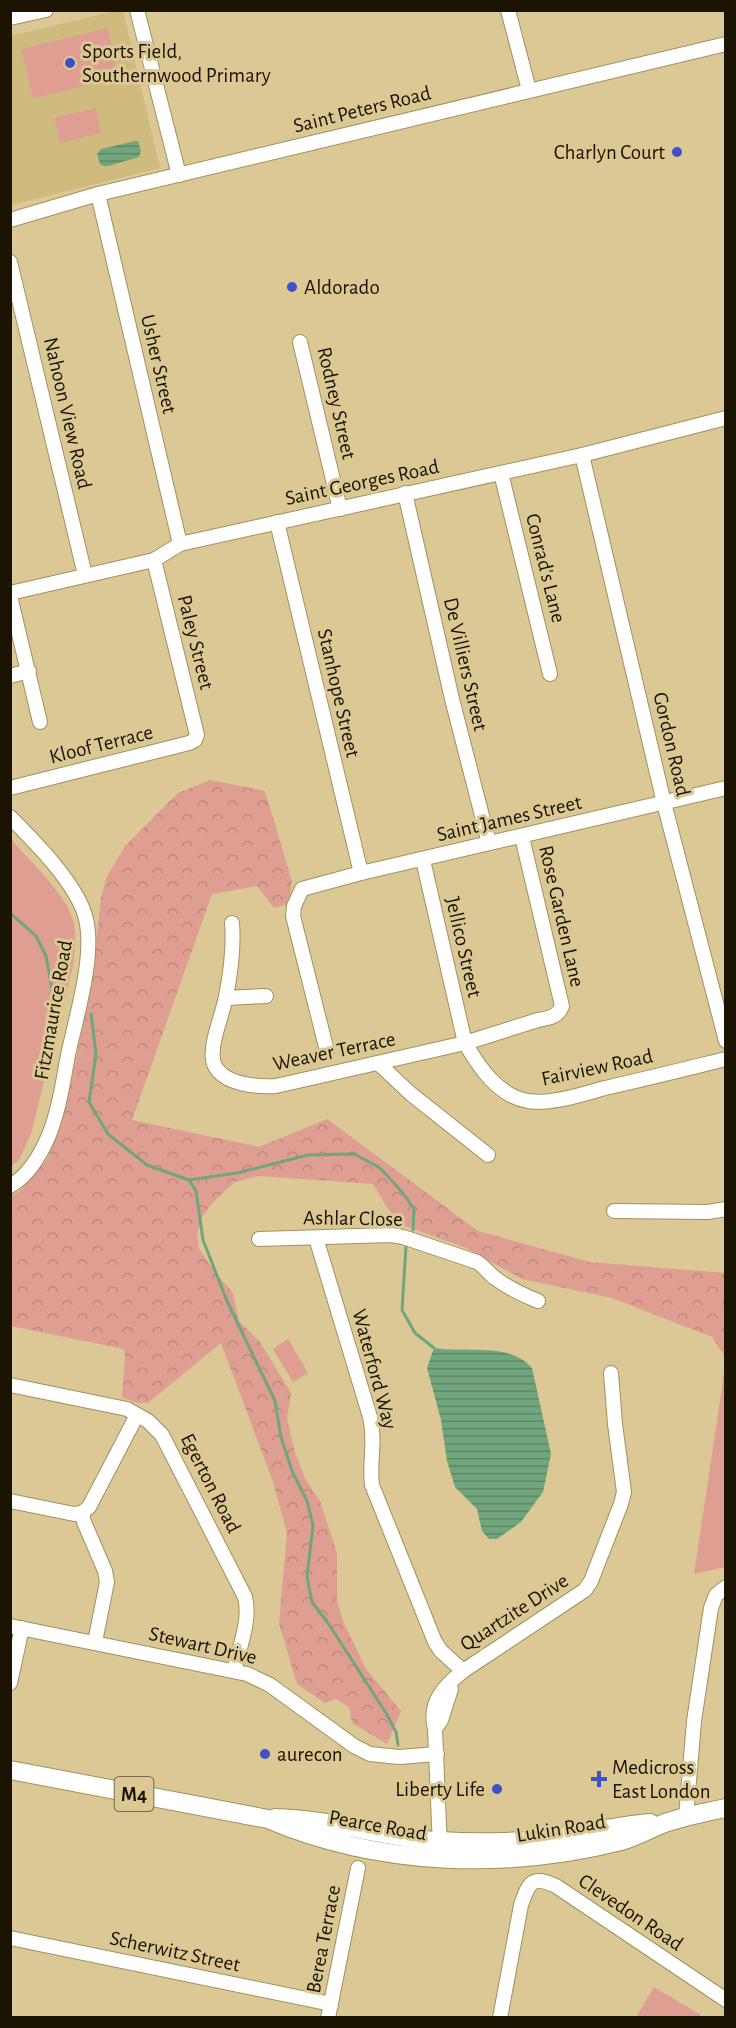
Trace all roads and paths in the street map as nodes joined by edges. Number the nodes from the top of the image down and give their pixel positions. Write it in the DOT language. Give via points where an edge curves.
graph roads {
  1 [pos="46,10"];
  2 [pos="137,10"];
  3 [pos="508,10"];
  4 [pos="10,18"];
  5 [pos="726,44"];
  6 [pos="529,90"];
  7 [pos="180,175"];
  8 [pos="98,195"];
  9 [pos="10,220"];
  10 [pos="10,262"];
  11 [pos="300,342"];
  12 [pos="726,418"];
  13 [pos="582,456"];
  14 [pos="501,473"];
  15 [pos="405,493"];
  16 [pos="340,509"];
  17 [pos="278,522"];
  18 [pos="180,544"];
  19 [pos="154,560"];
  20 [pos="86,575"];
  21 [pos="10,595"];
  22 [pos="29,671"];
  23 [pos="550,674"];
  24 [pos="10,676"];
  25 [pos="40,722"];
  26 [pos="197,735"];
  27 [pos="10,788"];
  28 [pos="726,788"];
  29 [pos="664,803"];
  30 [pos="10,817"];
  31 [pos="522,837"];
  32 [pos="489,843"];
  33 [pos="423,860"];
  34 [pos="361,873"];
  35 [pos="232,923"];
  36 [pos="266,996"];
  37 [pos="226,998"];
  38 [pos="726,1041"];
  39 [pos="465,1043"];
  40 [pos="327,1051"];
  41 [pos="726,1059"];
  42 [pos="378,1063"];
  43 [pos="488,1155"];
  44 [pos="10,1185"];
  45 [pos="726,1209"];
  46 [pos="614,1211"];
  47 [pos="316,1238"];
  48 [pos="259,1239"];
  49 [pos="538,1301"];
  50 [pos="611,1373"];
  51 [pos="10,1385"];
  52 [pos="137,1415"];
  53 [pos="10,1501"];
  54 [pos="82,1514"];
  55 [pos="726,1587"];
  56 [pos="16,1627"];
  57 [pos="95,1642"];
  58 [pos="234,1671"];
  59 [pos="461,1672"];
  60 [pos="10,1683"];
  61 [pos="437,1754"];
  62 [pos="10,1770"];
  63 [pos="726,1808"];
  64 [pos="686,1817"];
  65 [pos="440,1850"];
  66 [pos="493,1851"];
  67 [pos="358,1869"];
  68 [pos="10,1938"];
  69 [pos="726,2000"];
  70 [pos="330,2011"];
  71 [pos="500,2018"];
  1 -- 4 [label="street"];
  2 -- 7 [label="street"];
  3 -- 6 [label="street"];
  5 -- 6 [label="street, Saint Peters Road"];
  6 -- 7 [label="street, Saint Peters Road"];
  7 -- 8 [label="street, Saint Peters Road"];
  8 -- 9 [label="street, Saint Peters Road"];
  8 -- 18 [label="street, Usher Street"];
  10 -- 20 [label="street, Nahoon View Road"];
  11 -- 16 [label="street, Rodney Street"];
  12 -- 13 [label="street, Saint Georges Road"];
  13 -- 14 [label="street, Saint Georges Road"];
  13 -- 29 [label="street, Gordon Road"];
  14 -- 15 [label="street, Saint Georges Road"];
  14 -- 23 [label="street, Conrad's Lane"];
  15 -- 16 [label="street, Saint Georges Road"];
  15 -- 32 [label="street, De Villiers Street"];
  16 -- 17 [label="street, Saint Georges Road"];
  17 -- 18 [label="street, Saint Georges Road"];
  17 -- 34 [label="street, Stanhope Street"];
  18 -- 19 [label="street, Saint Georges Road"];
  19 -- 20 [label="street, Saint Georges Road"];
  19 -- 26 [label="street, Paley Street"];
  20 -- 21 [label="street, Saint Georges Road"];
  21 -- 22 [label="street, Kloof Terrace"];
  22 -- 24 [label="street"];
  22 -- 25 [label="street, Kloof Terrace"];
  26 -- 27 [label="street, Kloof Terrace" via="189,743"];
  28 -- 29 [label="street, Saint James Street"];
  29 -- 31 [label="street, Saint James Street"];
  29 -- 38 [label="street, Gordon Road"];
  30 -- 44 [label="street, Fitzmaurice Road" via="58,870 80,903 88,940 81,997 56,1114 40,1152 17,1182"];
  31 -- 32 [label="street, Saint James Street"];
  31 -- 39 [label="street, Rose Garden Lane" via="562,1006 550,1018"];
  32 -- 33 [label="street, Saint James Street"];
  33 -- 34 [label="street, Saint James Street"];
  33 -- 39 [label="street, Jellico Street"];
  34 -- 40 [label="street, Saint James Street" via="302,889 294,906"];
  35 -- 37 [label="street, Weaver Terrace" via="234,947"];
  36 -- 37 [label="street"];
  37 -- 42 [label="street, Weaver Terrace" via="213,1061 228,1078 276,1086"];
  39 -- 41 [label="street, Fairview Road" via="489,1077 510,1095 528,1101 567,1098"];
  39 -- 42 [label="street, Weaver Terrace"];
  42 -- 43 [label="street"];
  45 -- 46 [label="street"];
  47 -- 48 [label="street, Ashlar Close"];
  47 -- 49 [label="street, Ashlar Close" via="403,1237 477,1262 492,1277"];
  47 -- 59 [label="street, Waterford Way" via="372,1424 372,1485 435,1642"];
  50 -- 59 [label="street, Quartzite Drive" via="624,1492 589,1586"];
  51 -- 52 [label="street, Egerton Road" via="109,1404"];
  52 -- 54 [label="street"];
  52 -- 58 [label="street, Egerton Road" via="162,1434 245,1597 246,1615"];
  53 -- 54 [label="street"];
  54 -- 57 [label="street" via="107,1581"];
  55 -- 64 [label="street" via="716,1595 711,1608 694,1721"];
  56 -- 57 [label="street, Stewart Drive"];
  56 -- 60 [label="street"];
  57 -- 58 [label="street, Stewart Drive"];
  58 -- 61 [label="street, Stewart Drive" via="270,1685 370,1754"];
  59 -- 61 [label="street, Quartzite Drive" via="444,1687 435,1703"];
  61 -- 65 [label="street, Quartzite Drive"];
  62 -- 65 [label="main road, Pearce Road / M4" via="257,1817 295,1818 407,1838"];
  63 -- 64 [label="main road, Lukin Road / M4"];
  64 -- 66 [label="main road, Lukin Road / M4"];
  65 -- 66 [label="main road, Pearce Road / M4"];
  67 -- 70 [label="street, Berea Terrace"];
  68 -- 70 [label="street, Scherwitz Street"];
  69 -- 71 [label="street, Clevedon Road" via="556,1886 537,1880 530,1883 521,1905"];
}
